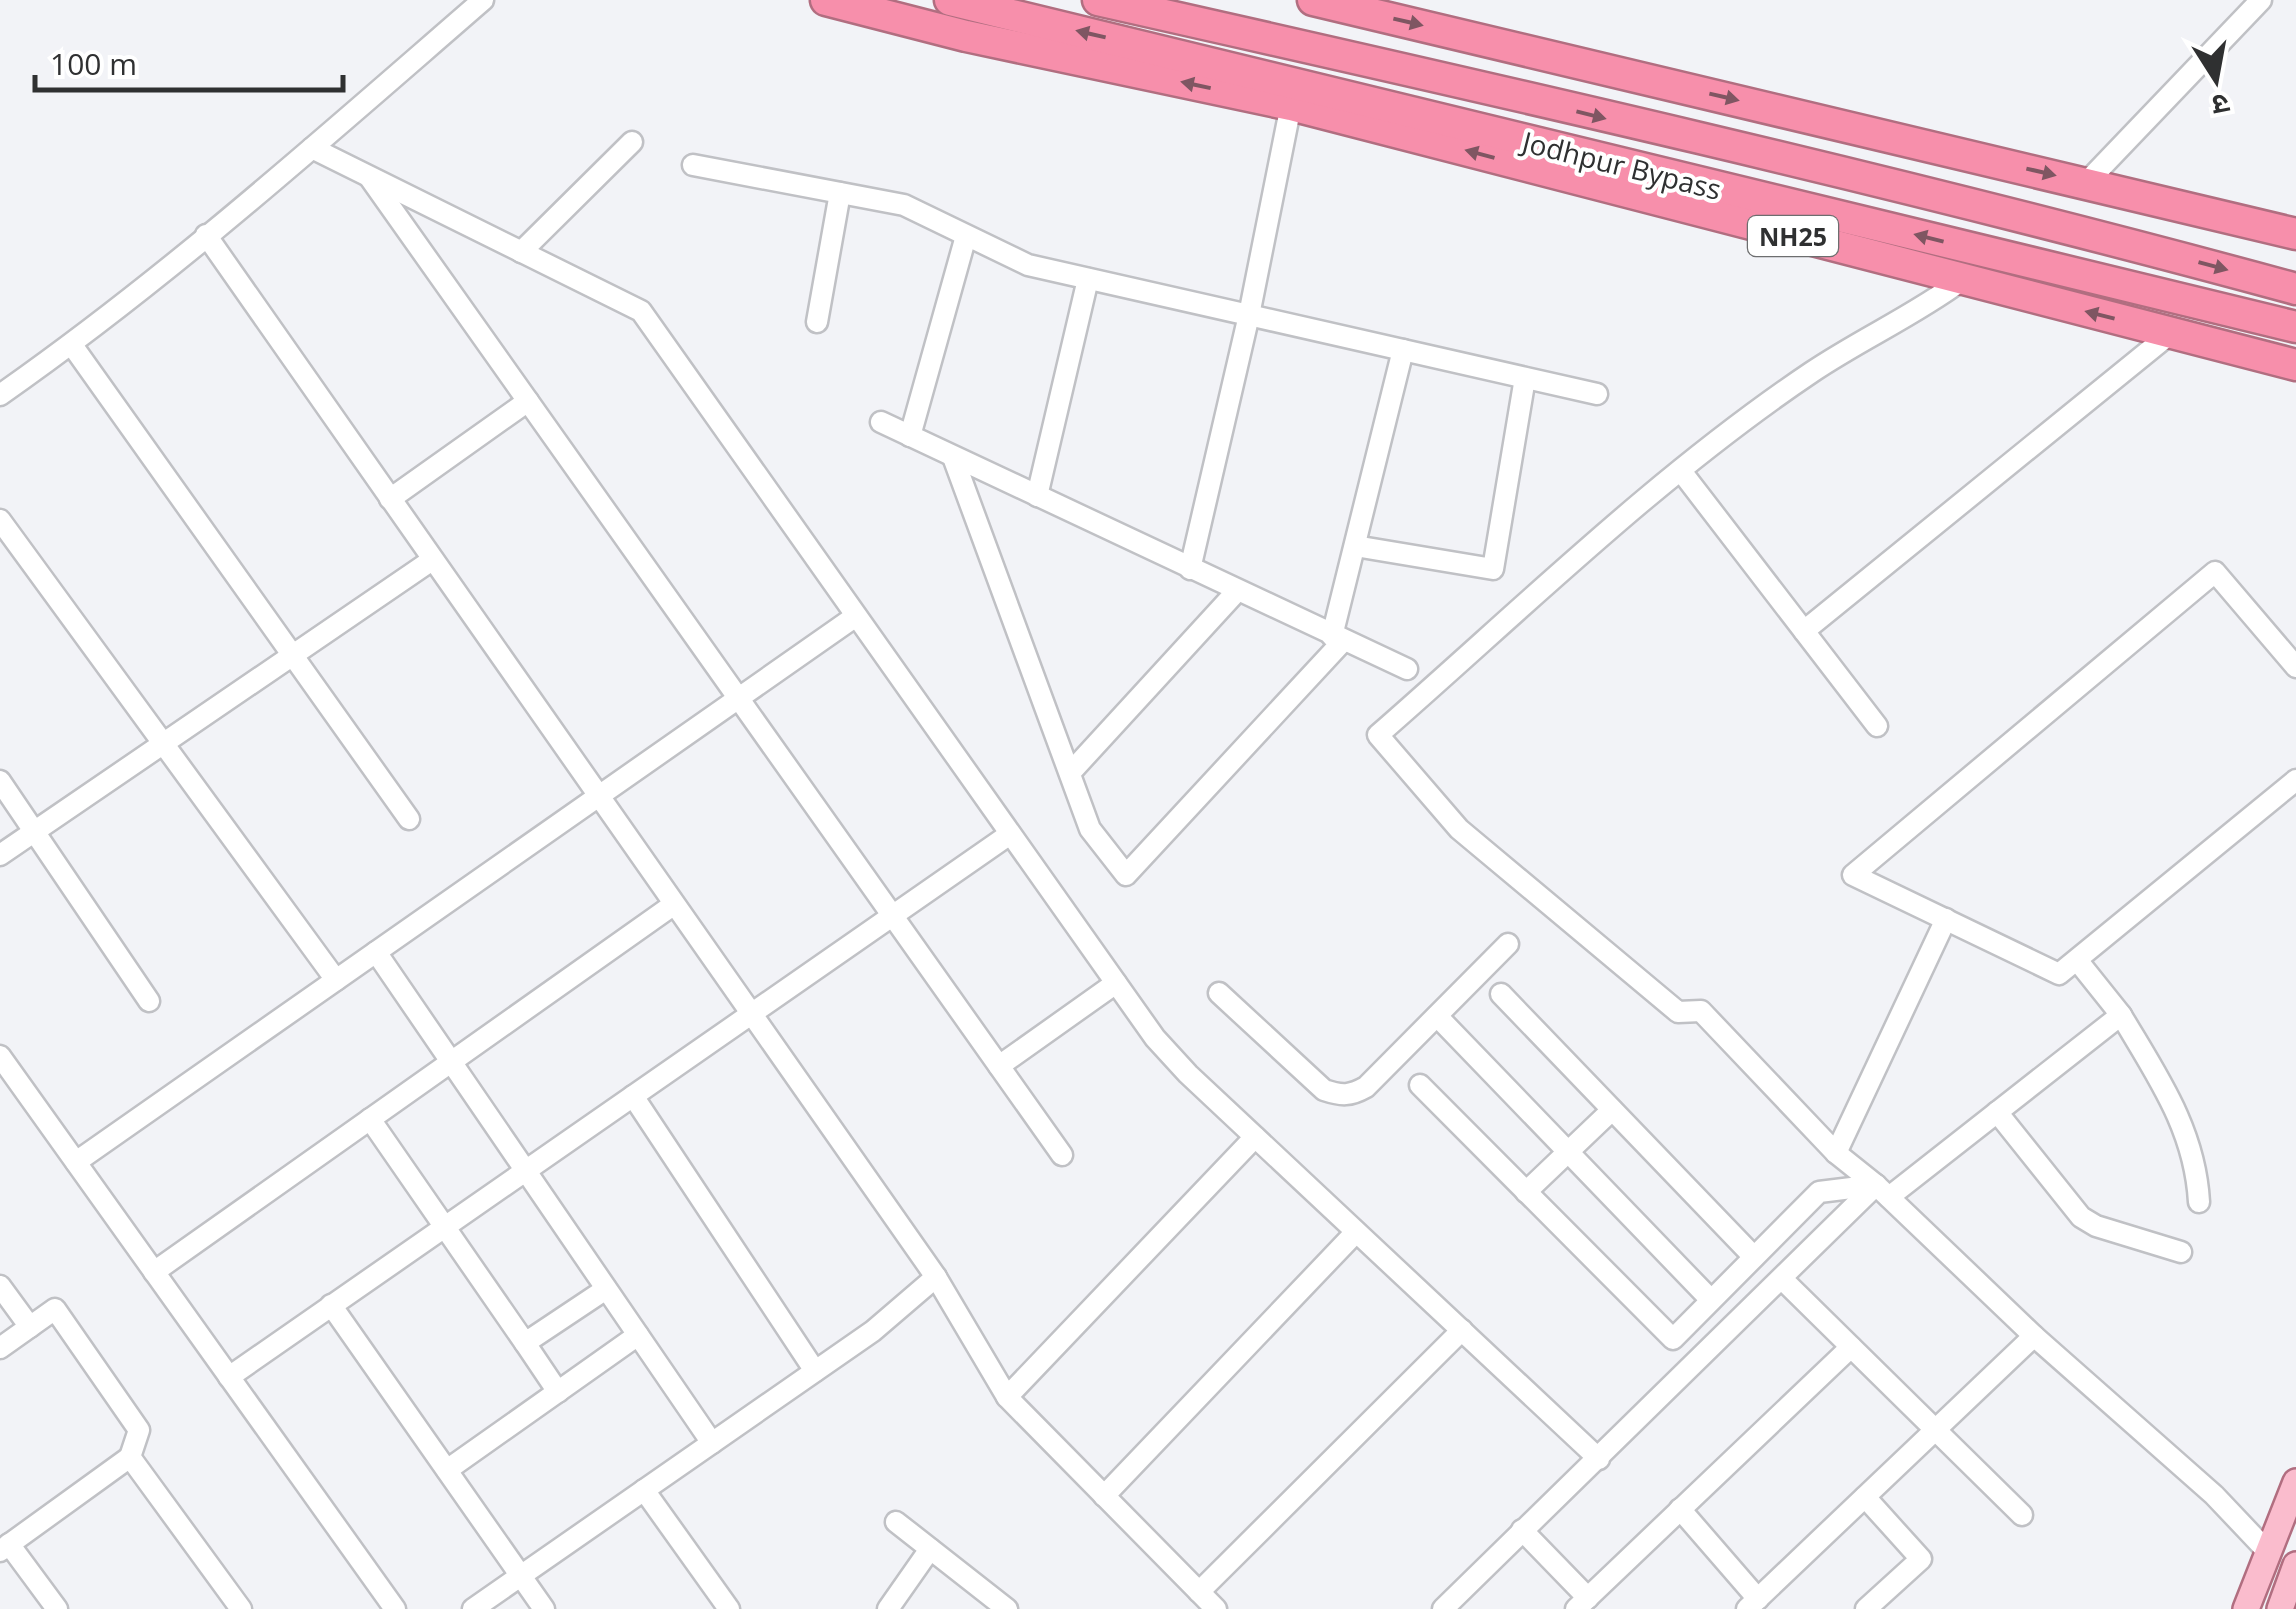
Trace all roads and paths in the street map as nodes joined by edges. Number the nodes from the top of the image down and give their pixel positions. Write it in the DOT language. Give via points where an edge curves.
graph roads {
  1 [pos="482,0"];
  2 [pos="826,0"];
  3 [pos="950,0"];
  4 [pos="1098,0"];
  5 [pos="1313,0"];
  6 [pos="2261,0"];
  7 [pos="1291,105"];
  8 [pos="632,142"];
  9 [pos="312,148"];
  10 [pos="693,164"];
  11 [pos="368,176"];
  12 [pos="2087,182"];
  13 [pos="840,193"];
  14 [pos="2296,234"];
  15 [pos="206,235"];
  16 [pos="966,236"];
  17 [pos="521,252"];
  18 [pos="1088,279"];
  19 [pos="1962,280"];
  20 [pos="2296,289"];
  21 [pos="1249,315"];
  22 [pos="817,322"];
  23 [pos="2296,327"];
  24 [pos="2171,333"];
  25 [pos="72,344"];
  26 [pos="1404,350"];
  27 [pos="2296,365"];
  28 [pos="1526,378"];
  29 [pos="2,389"];
  30 [pos="1597,394"];
  31 [pos="528,401"];
  32 [pos="880,422"];
  33 [pos="910,436"];
  34 [pos="953,457"];
  35 [pos="1681,472"];
  36 [pos="1036,496"];
  37 [pos="390,499"];
  38 [pos="0,520"];
  39 [pos="1354,546"];
  40 [pos="432,560"];
  41 [pos="1190,569"];
  42 [pos="1237,591"];
  43 [pos="856,616"];
  44 [pos="1804,631"];
  45 [pos="1338,639"];
  46 [pos="2288,641"];
  47 [pos="292,655"];
  48 [pos="2296,667"];
  49 [pos="1408,669"];
  50 [pos="739,698"];
  51 [pos="1877,726"];
  52 [pos="163,743"];
  53 [pos="1070,773"];
  54 [pos="2296,780"];
  55 [pos="0,781"];
  56 [pos="597,797"];
  57 [pos="409,819"];
  58 [pos="34,832"];
  59 [pos="1010,834"];
  60 [pos="0,854"];
  61 [pos="672,906"];
  62 [pos="892,915"];
  63 [pos="1946,920"];
  64 [pos="1508,944"];
  65 [pos="376,952"];
  66 [pos="2077,960"];
  67 [pos="336,980"];
  68 [pos="1116,983"];
  69 [pos="1219,993"];
  70 [pos="1501,994"];
  71 [pos="149,1000"];
  72 [pos="749,1015"];
  73 [pos="2121,1015"];
  74 [pos="1437,1016"];
  75 [pos="0,1056"];
  76 [pos="452,1062"];
  77 [pos="999,1066"];
  78 [pos="1420,1085"];
  79 [pos="633,1096"];
  80 [pos="1612,1110"];
  81 [pos="1997,1112"];
  82 [pos="370,1119"];
  83 [pos="1255,1137"];
  84 [pos="1568,1152"];
  85 [pos="1836,1153"];
  86 [pos="1062,1155"];
  87 [pos="76,1162"];
  88 [pos="526,1170"];
  89 [pos="1882,1191"];
  90 [pos="1526,1192"];
  91 [pos="2199,1202"];
  92 [pos="448,1225"];
  93 [pos="1356,1232"];
  94 [pos="2181,1252"];
  95 [pos="1754,1257"];
  96 [pos="154,1272"];
  97 [pos="936,1277"];
  98 [pos="1782,1279"];
  99 [pos="0,1286"];
  100 [pos="606,1289"];
  101 [pos="1712,1300"];
  102 [pos="332,1306"];
  103 [pos="30,1327"];
  104 [pos="1462,1330"];
  105 [pos="638,1336"];
  106 [pos="2034,1336"];
  107 [pos="524,1343"];
  108 [pos="1852,1347"];
  109 [pos="0,1348"];
  110 [pos="815,1371"];
  111 [pos="229,1377"];
  112 [pos="558,1392"];
  113 [pos="1007,1396"];
  114 [pos="1936,1430"];
  115 [pos="712,1443"];
  116 [pos="130,1457"];
  117 [pos="1599,1460"];
  118 [pos="447,1470"];
  119 [pos="2296,1482"];
  120 [pos="644,1490"];
  121 [pos="1104,1496"];
  122 [pos="1865,1497"];
  123 [pos="1680,1508"];
  124 [pos="2022,1515"];
  125 [pos="896,1522"];
  126 [pos="1522,1530"];
  127 [pos="5,1547"];
  128 [pos="930,1549"];
  129 [pos="2269,1553"];
  130 [pos="2296,1565"];
  131 [pos="521,1576"];
  132 [pos="1199,1592"];
  133 [pos="2251,1598"];
  134 [pos="1582,1603"];
  135 [pos="1752,1604"];
  136 [pos="2286,1606"];
  137 [pos="57,1609"];
  138 [pos="241,1609"];
  139 [pos="395,1609"];
  140 [pos="473,1609"];
  141 [pos="544,1609"];
  142 [pos="729,1609"];
  143 [pos="888,1609"];
  144 [pos="1007,1609"];
  145 [pos="1216,1609"];
  146 [pos="1443,1609"];
  147 [pos="1866,1609"];
  1 -- 9 [label="street"];
  7 -- 2 [label="highway, NH25, one-way"];
  23 -- 3 [label="highway, Jodhpur Bypass / NH25, one-way"];
  4 -- 20 [label="highway, Jodhpur Bypass / NH25, one-way" via="2057,225"];
  5 -- 12 [label="highway, one-way"];
  6 -- 12 [label="street"];
  19 -- 7 [label="highway, NH25, one-way"];
  7 -- 21 [label="street"];
  8 -- 17 [label="street"];
  9 -- 11 [label="street"];
  9 -- 15 [label="street"];
  10 -- 13 [label="street"];
  11 -- 17 [label="street"];
  11 -- 31 [label="street"];
  12 -- 14 [label="highway"];
  13 -- 16 [label="street" via="904,206"];
  13 -- 22 [label="street"];
  15 -- 25 [label="street"];
  15 -- 37 [label="street"];
  16 -- 18 [label="street" via="1028,265"];
  16 -- 33 [label="street"];
  17 -- 43 [label="street" via="641,311"];
  18 -- 21 [label="street"];
  18 -- 36 [label="street"];
  24 -- 19 [label="highway, NH25, one-way"];
  19 -- 35 [label="street" via="1813,371"];
  21 -- 26 [label="street"];
  21 -- 41 [label="street"];
  24 -- 27 [label="highway, NH25"];
  24 -- 44 [label="street"];
  25 -- 29 [label="street"];
  25 -- 47 [label="street"];
  26 -- 28 [label="street"];
  26 -- 39 [label="street"];
  28 -- 30 [label="street"];
  28 -- 39 [label="street" via="1493,569"];
  31 -- 37 [label="street"];
  31 -- 50 [label="street"];
  32 -- 33 [label="street"];
  33 -- 34 [label="street"];
  34 -- 36 [label="street"];
  34 -- 53 [label="street"];
  35 -- 44 [label="street"];
  35 -- 85 [label="street" via="1378,735 1459,829 1678,1012 1701,1011"];
  36 -- 41 [label="street"];
  37 -- 40 [label="street"];
  38 -- 52 [label="street"];
  39 -- 45 [label="street"];
  40 -- 47 [label="street"];
  40 -- 56 [label="street"];
  41 -- 42 [label="street"];
  42 -- 45 [label="street"];
  42 -- 53 [label="street"];
  43 -- 50 [label="street"];
  43 -- 59 [label="street"];
  44 -- 51 [label="street"];
  45 -- 49 [label="street"];
  45 -- 53 [label="street" via="1126,876 1090,830"];
  46 -- 48 [label="street"];
  46 -- 63 [label="street" via="2216,572 1853,875"];
  47 -- 52 [label="street"];
  47 -- 57 [label="street"];
  50 -- 56 [label="street"];
  50 -- 62 [label="street"];
  52 -- 58 [label="street"];
  52 -- 67 [label="street"];
  54 -- 66 [label="street"];
  55 -- 58 [label="street"];
  56 -- 61 [label="street"];
  56 -- 65 [label="street"];
  58 -- 60 [label="street"];
  58 -- 71 [label="street"];
  59 -- 62 [label="street"];
  59 -- 68 [label="street"];
  61 -- 72 [label="street"];
  61 -- 76 [label="street"];
  62 -- 72 [label="street"];
  62 -- 77 [label="street"];
  63 -- 66 [label="street" via="2059,974"];
  63 -- 85 [label="street"];
  64 -- 74 [label="street"];
  65 -- 67 [label="street"];
  65 -- 76 [label="street"];
  66 -- 73 [label="street"];
  67 -- 87 [label="street"];
  68 -- 77 [label="street"];
  68 -- 83 [label="street" via="1155,1038"];
  69 -- 74 [label="street" via="1324,1090 1342,1096 1366,1087"];
  70 -- 80 [label="street"];
  72 -- 79 [label="street"];
  72 -- 97 [label="street"];
  73 -- 81 [label="street"];
  73 -- 91 [label="street" via="2186,1128"];
  74 -- 84 [label="street"];
  75 -- 87 [label="street"];
  76 -- 82 [label="street"];
  76 -- 88 [label="street"];
  77 -- 86 [label="street"];
  78 -- 90 [label="street"];
  79 -- 88 [label="street"];
  79 -- 110 [label="street"];
  80 -- 84 [label="street"];
  80 -- 95 [label="street"];
  81 -- 89 [label="street"];
  81 -- 94 [label="street" via="2080,1216"];
  82 -- 92 [label="street"];
  82 -- 96 [label="street"];
  83 -- 93 [label="street"];
  83 -- 113 [label="street"];
  84 -- 90 [label="street"];
  84 -- 101 [label="street"];
  85 -- 89 [label="street"];
  87 -- 96 [label="street"];
  88 -- 92 [label="street"];
  88 -- 100 [label="street"];
  89 -- 95 [label="street" via="1819,1192"];
  89 -- 98 [label="street"];
  89 -- 106 [label="street"];
  90 -- 101 [label="street" via="1673,1339"];
  92 -- 102 [label="street"];
  92 -- 107 [label="street"];
  93 -- 104 [label="street"];
  93 -- 121 [label="street"];
  95 -- 101 [label="street"];
  96 -- 111 [label="street"];
  97 -- 110 [label="street"];
  97 -- 113 [label="street"];
  98 -- 108 [label="street"];
  98 -- 117 [label="street"];
  99 -- 103 [label="street"];
  100 -- 105 [label="street"];
  100 -- 107 [label="street"];
  102 -- 111 [label="street"];
  102 -- 118 [label="street"];
  103 -- 109 [label="street"];
  103 -- 116 [label="street" via="56,1309 139,1430"];
  104 -- 117 [label="street"];
  104 -- 132 [label="street"];
  105 -- 112 [label="street"];
  105 -- 115 [label="street"];
  106 -- 114 [label="street"];
  106 -- 129 [label="street" via="2214,1494"];
  107 -- 112 [label="street"];
  108 -- 114 [label="street"];
  108 -- 123 [label="street"];
  110 -- 115 [label="street"];
  111 -- 139 [label="street"];
  112 -- 118 [label="street"];
  113 -- 121 [label="street"];
  114 -- 122 [label="street"];
  114 -- 124 [label="street"];
  115 -- 120 [label="street"];
  116 -- 127 [label="street"];
  116 -- 138 [label="street"];
  117 -- 126 [label="street"];
  118 -- 131 [label="street"];
  119 -- 129 [label="main road"];
  120 -- 131 [label="street"];
  120 -- 142 [label="street"];
  121 -- 132 [label="street"];
  122 -- 135 [label="street"];
  122 -- 147 [label="street" via="1921,1559"];
  123 -- 134 [label="street"];
  123 -- 135 [label="street"];
  125 -- 128 [label="street"];
  126 -- 134 [label="street"];
  126 -- 146 [label="street"];
  127 -- 137 [label="street"];
  128 -- 143 [label="street"];
  128 -- 144 [label="street"];
  129 -- 133 [label="main road"];
  130 -- 136 [label="main road"];
  131 -- 140 [label="street"];
  131 -- 141 [label="street"];
  132 -- 145 [label="street"];
  133 -- 136 [label="street"];
}
